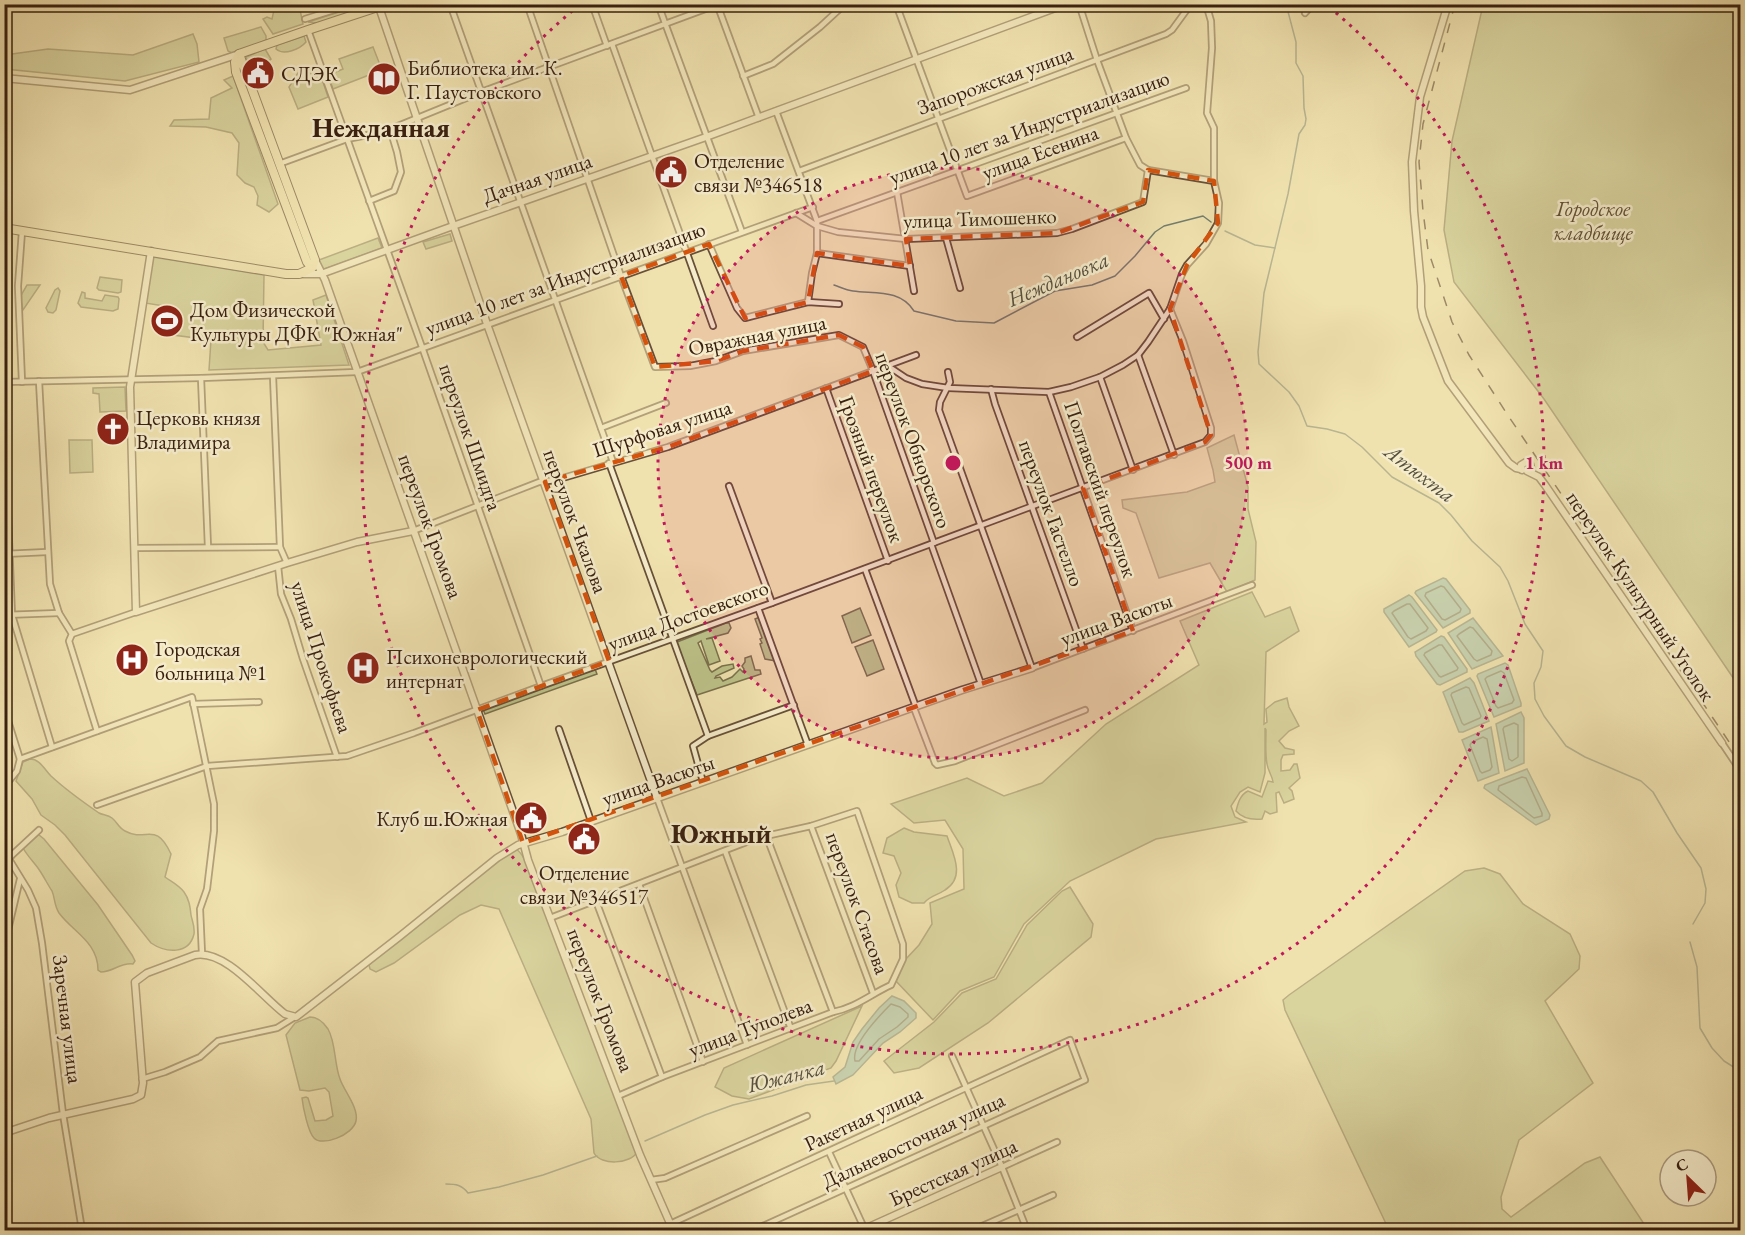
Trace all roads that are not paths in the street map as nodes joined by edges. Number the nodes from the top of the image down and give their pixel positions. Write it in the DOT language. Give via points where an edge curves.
graph roads {
  1 [pos="353,4"];
  2 [pos="387,4"];
  3 [pos="450,4"];
  4 [pos="527,4"];
  5 [pos="592,4"];
  6 [pos="658,4"];
  7 [pos="845,4"];
  8 [pos="896,4"];
  9 [pos="1066,4"];
  10 [pos="1079,4"];
  11 [pos="1191,4"];
  12 [pos="1206,4"];
  13 [pos="1313,4"];
  14 [pos="1448,4"];
  15 [pos="718,5"];
  16 [pos="378,7"];
  17 [pos="1305,13"];
  18 [pos="305,20"];
  19 [pos="665,24"];
  20 [pos="308,30"];
  21 [pos="610,45"];
  22 [pos="239,54"];
  23 [pos="916,59"];
  24 [pos="1097,60"];
  25 [pos="548,68"];
  26 [pos="743,76"];
  27 [pos="4,78"];
  28 [pos="1186,88"];
  29 [pos="481,92"];
  30 [pos="776,111"];
  31 [pos="1116,113"];
  32 [pos="417,118"];
  33 [pos="759,118"];
  34 [pos="938,119"];
  35 [pos="390,129"];
  36 [pos="706,137"];
  37 [pos="1125,138"];
  38 [pos="347,139"];
  39 [pos="651,156"];
  40 [pos="279,164"];
  41 [pos="957,170"];
  42 [pos="1148,170"];
  43 [pos="799,171"];
  44 [pos="587,179"];
  45 [pos="1214,181"];
  46 [pos="897,192"];
  47 [pos="369,201"];
  48 [pos="520,203"];
  49 [pos="813,207"];
  50 [pos="796,213"];
  51 [pos="817,224"];
  52 [pos="4,226"];
  53 [pos="453,226"];
  54 [pos="23,229"];
  55 [pos="742,232"];
  56 [pos="945,238"];
  57 [pos="906,239"];
  58 [pos="709,244"];
  59 [pos="151,250"];
  60 [pos="387,250"];
  61 [pos="686,252"];
  62 [pos="817,253"];
  63 [pos="312,263"];
  64 [pos="910,266"];
  65 [pos="298,272"];
  66 [pos="321,274"];
  67 [pos="621,276"];
  68 [pos="960,288"];
  69 [pos="914,291"];
  70 [pos="555,300"];
  71 [pos="808,302"];
  72 [pos="839,304"];
  73 [pos="1170,309"];
  74 [pos="1164,319"];
  75 [pos="487,324"];
  76 [pos="713,326"];
  77 [pos="1077,337"];
  78 [pos="422,347"];
  79 [pos="863,347"];
  80 [pos="916,355"];
  81 [pos="1138,355"];
  82 [pos="888,366"];
  83 [pos="873,371"];
  84 [pos="357,372"];
  85 [pos="948,372"];
  86 [pos="273,376"];
  87 [pos="1100,377"];
  88 [pos="201,378"];
  89 [pos="131,380"];
  90 [pos="39,381"];
  91 [pos="4,382"];
  92 [pos="22,382"];
  93 [pos="826,388"];
  94 [pos="948,388"];
  95 [pos="991,389"];
  96 [pos="1049,392"];
  97 [pos="666,403"];
  98 [pos="4,415"];
  99 [pos="601,428"];
  100 [pos="1174,455"];
  101 [pos="611,463"];
  102 [pos="1132,470"];
  103 [pos="545,482"];
  104 [pos="729,486"];
  105 [pos="1083,488"];
  106 [pos="477,505"];
  107 [pos="1033,507"];
  108 [pos="981,526"];
  109 [pos="413,531"];
  110 [pos="933,544"];
  111 [pos="208,546"];
  112 [pos="280,547"];
  113 [pos="135,548"];
  114 [pos="47,552"];
  115 [pos="7,553"];
  116 [pos="888,561"];
  117 [pos="287,563"];
  118 [pos="278,566"];
  119 [pos="865,569"];
  120 [pos="1252,585"];
  121 [pos="772,603"];
  122 [pos="758,608"];
  123 [pos="136,612"];
  124 [pos="59,613"];
  125 [pos="4,615"];
  126 [pos="12,615"];
  127 [pos="1133,631"];
  128 [pos="72,634"];
  129 [pos="672,638"];
  130 [pos="1083,649"];
  131 [pos="609,661"];
  132 [pos="1032,668"];
  133 [pos="981,684"];
  134 [pos="541,686"];
  135 [pos="260,702"];
  136 [pos="193,704"];
  137 [pos="794,705"];
  138 [pos="915,707"];
  139 [pos="4,708"];
  140 [pos="477,710"];
  141 [pos="1085,710"];
  142 [pos="559,729"];
  143 [pos="97,731"];
  144 [pos="708,736"];
  145 [pos="1722,743"];
  146 [pos="808,745"];
  147 [pos="51,747"];
  148 [pos="337,757"];
  149 [pos="20,759"];
  150 [pos="207,766"];
  151 [pos="1740,770"];
  152 [pos="703,782"];
  153 [pos="4,787"];
  154 [pos="657,798"];
  155 [pos="97,805"];
  156 [pos="591,821"];
  157 [pos="811,826"];
  158 [pos="39,830"];
  159 [pos="766,836"];
  160 [pos="524,843"];
  161 [pos="725,851"];
  162 [pos="681,867"];
  163 [pos="20,879"];
  164 [pos="639,884"];
  165 [pos="596,901"];
  166 [pos="550,918"];
  167 [pos="4,947"];
  168 [pos="202,954"];
  169 [pos="873,993"];
  170 [pos="833,1012"];
  171 [pos="293,1018"];
  172 [pos="791,1029"];
  173 [pos="1070,1040"];
  174 [pos="747,1045"];
  175 [pos="952,1056"];
  176 [pos="703,1062"];
  177 [pos="662,1077"];
  178 [pos="142,1078"];
  179 [pos="967,1088"];
  180 [pos="618,1096"];
  181 [pos="63,1114"];
  182 [pos="807,1116"];
  183 [pos="983,1125"];
  184 [pos="4,1133"];
  185 [pos="1057,1143"];
  186 [pos="829,1152"];
  187 [pos="1002,1167"];
  188 [pos="651,1180"];
  189 [pos="846,1189"];
  190 [pos="1053,1195"];
  191 [pos="1019,1210"];
  192 [pos="671,1227"];
  193 [pos="82,1230"];
  194 [pos="754,1230"];
  195 [pos="864,1230"];
  196 [pos="973,1230"];
  197 [pos="1027,1230"];
  1 -- 18 [label="street"];
  2 -- 16 [label="main road"];
  3 -- 29 [label="street"];
  4 -- 25 [label="street"];
  5 -- 21 [label="street"];
  6 -- 19 [label="street"];
  7 -- 26 [label="street" via="773,64"];
  8 -- 23 [label="street"];
  9 -- 23 [label="street, Дачная улица"];
  10 -- 24 [label="street"];
  11 -- 24 [label="street, Запорожская улица" via="1166,34"];
  12 -- 45 [label="street" via="1211,21 1207,113 1214,128"];
  13 -- 17 [label="street"];
  14 -- 145 [label="street, переулок Культурный Уголок" via="1420,97 1413,148 1423,317 1448,381 1509,463 1539,477"];
  15 -- 19 [label="street"];
  15 -- 26 [label="street"];
  16 -- 20 [label="main road"];
  16 -- 32 [label="street, переулок Чкалова"];
  19 -- 21 [label="street"];
  19 -- 36 [label="street"];
  20 -- 22 [label="main road"];
  20 -- 38 [label="street, переулок Шмидта"];
  21 -- 25 [label="street"];
  21 -- 39 [label="street"];
  22 -- 27 [label="street" via="130,90"];
  22 -- 40 [label="main road, переулок Громова"];
  22 -- 63 [label="main road, переулок Громова" via="236,72"];
  23 -- 30 [label="street, Дачная улица"];
  23 -- 34 [label="street"];
  24 -- 31 [label="street"];
  24 -- 34 [label="street, Запорожская улица"];
  25 -- 29 [label="street"];
  25 -- 44 [label="street"];
  26 -- 33 [label="street"];
  28 -- 31 [label="street, улица 10 лет за Индустриализацию"];
  29 -- 32 [label="street"];
  29 -- 48 [label="street"];
  30 -- 33 [label="street, Дачная улица"];
  30 -- 43 [label="street"];
  31 -- 37 [label="street"];
  31 -- 41 [label="street, улица 10 лет за Индустриализацию"];
  32 -- 35 [label="street"];
  32 -- 53 [label="street, переулок Чкалова"];
  33 -- 36 [label="street, Дачная улица"];
  34 -- 41 [label="street"];
  34 -- 43 [label="street, Запорожская улица"];
  35 -- 38 [label="street"];
  35 -- 47 [label="street" via="401,172 394,191"];
  36 -- 39 [label="street, Дачная улица"];
  36 -- 55 [label="street"];
  37 -- 41 [label="street, улица Есенина" via="967,196"];
  37 -- 42 [label="street" via="1140,165"];
  38 -- 40 [label="street"];
  38 -- 47 [label="street, переулок Шмидта"];
  39 -- 44 [label="street, Дачная улица"];
  39 -- 61 [label="street"];
  40 -- 63 [label="main road, переулок Громова"];
  41 -- 46 [label="street, улица 10 лет за Индустриализацию"];
  42 -- 45 [label="street"];
  42 -- 56 [label="street, улица Тимошенко" via="1143,202 1072,230"];
  43 -- 49 [label="street"];
  44 -- 48 [label="street, Дачная улица"];
  44 -- 67 [label="street"];
  45 -- 73 [label="street" via="1218,223 1187,265"];
  46 -- 51 [label="street, улица 10 лет за Индустриализацию"];
  46 -- 57 [label="street"];
  47 -- 60 [label="street, переулок Шмидта"];
  48 -- 53 [label="street, Дачная улица"];
  48 -- 70 [label="street"];
  49 -- 50 [label="street, улица 10 лет за Индустриализацию"];
  49 -- 51 [label="street"];
  50 -- 51 [label="street, улица Тимошенко"];
  50 -- 55 [label="street, улица 10 лет за Индустриализацию"];
  51 -- 57 [label="street, улица Тимошенко" via="838,232"];
  51 -- 62 [label="street"];
  52 -- 54 [label="main road, Дачная улица"];
  53 -- 60 [label="street, Дачная улица"];
  53 -- 75 [label="street, переулок Чкалова"];
  54 -- 59 [label="main road, Дачная улица"];
  54 -- 92 [label="street" via="18,286"];
  55 -- 58 [label="street, улица 10 лет за Индустриализацию"];
  56 -- 57 [label="street, улица Тимошенко"];
  56 -- 68 [label="street"];
  57 -- 64 [label="street"];
  58 -- 61 [label="street, улица 10 лет за Индустриализацию"];
  58 -- 71 [label="street" via="737,308 746,318"];
  59 -- 65 [label="main road, Дачная улица" via="286,274"];
  59 -- 89 [label="street"];
  60 -- 66 [label="street, Дачная улица"];
  60 -- 78 [label="street, переулок Шмидта"];
  61 -- 67 [label="street, улица 10 лет за Индустриализацию"];
  61 -- 76 [label="street"];
  62 -- 64 [label="street, улица Тимошенко"];
  62 -- 71 [label="street"];
  63 -- 65 [label="main road"];
  63 -- 66 [label="street, переулок Громова"];
  64 -- 69 [label="street"];
  65 -- 66 [label="street, Дачная улица"];
  66 -- 84 [label="street, переулок Громова"];
  67 -- 70 [label="street, улица 10 лет за Индустриализацию"];
  67 -- 79 [label="street, Овражная улица" via="655,367 690,366 743,351 824,336 839,335"];
  70 -- 75 [label="street, улица 10 лет за Индустриализацию"];
  70 -- 99 [label="street"];
  71 -- 72 [label="street"];
  73 -- 74 [label="street"];
  73 -- 100 [label="street, улица Достоевского" via="1211,428 1205,442"];
  74 -- 77 [label="street" via="1149,293"];
  74 -- 81 [label="street"];
  75 -- 78 [label="street, улица 10 лет за Индустриализацию"];
  75 -- 103 [label="street, переулок Чкалова"];
  78 -- 84 [label="street, улица 10 лет за Индустриализацию"];
  78 -- 106 [label="street, переулок Шмидта"];
  79 -- 83 [label="street, переулок Обнорского"];
  80 -- 82 [label="street, Шурфовая улица"];
  81 -- 87 [label="street"];
  81 -- 100 [label="street"];
  82 -- 83 [label="street, Шурфовая улица"];
  82 -- 94 [label="street" via="922,384"];
  83 -- 93 [label="street, Шурфовая улица"];
  83 -- 110 [label="street, переулок Обнорского"];
  84 -- 86 [label="street, улица 10 лет за Индустриализацию"];
  84 -- 109 [label="street, переулок Громова"];
  85 -- 94 [label="street"];
  86 -- 88 [label="street, улица 10 лет за Индустриализацию"];
  86 -- 112 [label="street, улица Прокофьева"];
  87 -- 96 [label="street"];
  87 -- 102 [label="street"];
  88 -- 89 [label="street, улица 10 лет за Индустриализацию"];
  88 -- 111 [label="street"];
  89 -- 90 [label="street, улица 10 лет за Индустриализацию"];
  89 -- 113 [label="street"];
  90 -- 92 [label="street, улица 10 лет за Индустриализацию"];
  90 -- 114 [label="street"];
  91 -- 92 [label="street, улица 10 лет за Индустриализацию"];
  93 -- 101 [label="street, Шурфовая улица" via="668,447"];
  93 -- 116 [label="street, Грозный переулок"];
  94 -- 95 [label="street"];
  94 -- 108 [label="street" via="939,410"];
  95 -- 96 [label="street"];
  95 -- 107 [label="street, переулок Гастелло"];
  96 -- 105 [label="street, Полтавский переулок"];
  97 -- 99 [label="street"];
  98 -- 115 [label="street"];
  99 -- 101 [label="street"];
  100 -- 102 [label="street, улица Достоевского"];
  101 -- 103 [label="street, Шурфовая улица"];
  101 -- 129 [label="street"];
  102 -- 105 [label="street, улица Достоевского"];
  103 -- 106 [label="street, Шурфовая улица"];
  103 -- 131 [label="street, переулок Чкалова"];
  104 -- 121 [label="street"];
  105 -- 107 [label="street, улица Достоевского"];
  105 -- 127 [label="street, Полтавский переулок"];
  106 -- 109 [label="street, Шурфовая улица"];
  106 -- 134 [label="street, переулок Шмидта"];
  107 -- 108 [label="street, улица Достоевского"];
  107 -- 130 [label="street, переулок Гастелло"];
  108 -- 110 [label="street, улица Достоевского"];
  108 -- 132 [label="street"];
  109 -- 117 [label="street, Шурфовая улица" via="357,542"];
  109 -- 140 [label="street, переулок Громова"];
  110 -- 116 [label="street, улица Достоевского"];
  110 -- 133 [label="street, переулок Обнорского"];
  111 -- 112 [label="street"];
  111 -- 113 [label="street"];
  112 -- 117 [label="street, улица Прокофьева"];
  113 -- 123 [label="street"];
  114 -- 115 [label="street"];
  114 -- 124 [label="street" via="50,584"];
  115 -- 126 [label="street"];
  116 -- 119 [label="street, улица Достоевского"];
  117 -- 118 [label="street, Шурфовая улица"];
  118 -- 123 [label="street, Шурфовая улица"];
  118 -- 148 [label="street, улица Прокофьева" via="280,594"];
  119 -- 121 [label="street, улица Достоевского"];
  119 -- 138 [label="street"];
  120 -- 127 [label="street, улица Васюты"];
  121 -- 122 [label="street, улица Достоевского"];
  122 -- 129 [label="street, улица Достоевского"];
  122 -- 137 [label="street"];
  123 -- 128 [label="street"];
  124 -- 126 [label="street"];
  124 -- 128 [label="street"];
  125 -- 126 [label="street"];
  126 -- 147 [label="street"];
  127 -- 130 [label="street, улица Васюты"];
  128 -- 143 [label="street" via="69,641"];
  129 -- 131 [label="street, улица Достоевского"];
  129 -- 144 [label="street"];
  130 -- 132 [label="street, улица Васюты"];
  131 -- 134 [label="street, улица Достоевского"];
  131 -- 154 [label="street, переулок Чкалова"];
  132 -- 133 [label="street, улица Васюты"];
  133 -- 138 [label="street, улица Васюты"];
  134 -- 140 [label="street, улица Достоевского"];
  135 -- 136 [label="street"];
  136 -- 143 [label="street" via="192,697"];
  136 -- 150 [label="street"];
  137 -- 144 [label="street"];
  137 -- 146 [label="street"];
  138 -- 141 [label="street" via="938,765"];
  138 -- 146 [label="street, улица Васюты"];
  139 -- 149 [label="street"];
  140 -- 148 [label="street, улица Достоевского"];
  140 -- 160 [label="street, переулок Громова"];
  142 -- 156 [label="street"];
  143 -- 147 [label="street"];
  144 -- 152 [label="street" via="693,746"];
  145 -- 151 [label="street, переулок Культурный Уголок"];
  146 -- 152 [label="street, улица Васюты"];
  147 -- 149 [label="street"];
  148 -- 150 [label="street, улица Достоевского"];
  149 -- 153 [label="street" via="17,771"];
  150 -- 155 [label="street, улица Достоевского"];
  150 -- 168 [label="street" via="214,831 207,889 200,909"];
  152 -- 154 [label="street, улица Васюты"];
  154 -- 156 [label="street, улица Васюты"];
  154 -- 162 [label="street, переулок Чкалова"];
  156 -- 160 [label="street, улица Васюты"];
  157 -- 159 [label="street"];
  157 -- 169 [label="street, переулок Стасова"];
  157 -- 169 [label="street, улица Туполева" via="857,811 903,944 903,959 891,985"];
  158 -- 163 [label="street, Заречная улица" via="9,859"];
  159 -- 161 [label="street"];
  159 -- 170 [label="street"];
  160 -- 166 [label="street, переулок Громова"];
  160 -- 171 [label="street, улица Васюты" via="497,858"];
  161 -- 162 [label="street"];
  161 -- 172 [label="street"];
  162 -- 164 [label="street"];
  162 -- 174 [label="street, переулок Чкалова"];
  163 -- 167 [label="street"];
  163 -- 181 [label="street, Заречная улица" via="36,908"];
  164 -- 165 [label="street"];
  164 -- 176 [label="street"];
  165 -- 166 [label="street"];
  165 -- 177 [label="street"];
  166 -- 180 [label="street, переулок Громова"];
  168 -- 171 [label="street" via="227,963"];
  168 -- 178 [label="street" via="147,972 135,982"];
  169 -- 170 [label="street, улица Туполева" via="866,1000"];
  170 -- 172 [label="street, улица Туполева"];
  171 -- 178 [label="street" via="277,1028 218,1041 200,1057"];
  172 -- 174 [label="street, улица Туполева"];
  173 -- 179 [label="street, Ракетная улица"];
  173 -- 183 [label="street, Дальневосточная улица" via="1085,1080"];
  174 -- 176 [label="street, улица Туполева"];
  175 -- 179 [label="street"];
  176 -- 177 [label="street, улица Туполева"];
  177 -- 180 [label="street, улица Туполева"];
  178 -- 181 [label="street" via="141,1095 133,1099"];
  179 -- 183 [label="street"];
  179 -- 186 [label="street, Ракетная улица"];
  180 -- 188 [label="street, переулок Громова"];
  181 -- 184 [label="street"];
  181 -- 193 [label="street, Заречная улица"];
  182 -- 188 [label="street" via="665,1178"];
  183 -- 187 [label="street"];
  183 -- 189 [label="street, Дальневосточная улица"];
  185 -- 187 [label="street, Брестская улица"];
  186 -- 189 [label="street"];
  186 -- 192 [label="street, Ракетная улица"];
  187 -- 191 [label="street"];
  187 -- 195 [label="street, Брестская улица"];
  188 -- 192 [label="street, переулок Громова"];
  189 -- 194 [label="street, Дальневосточная улица"];
  189 -- 195 [label="street"];
  190 -- 191 [label="street"];
  191 -- 196 [label="street"];
  191 -- 197 [label="street"];
}
